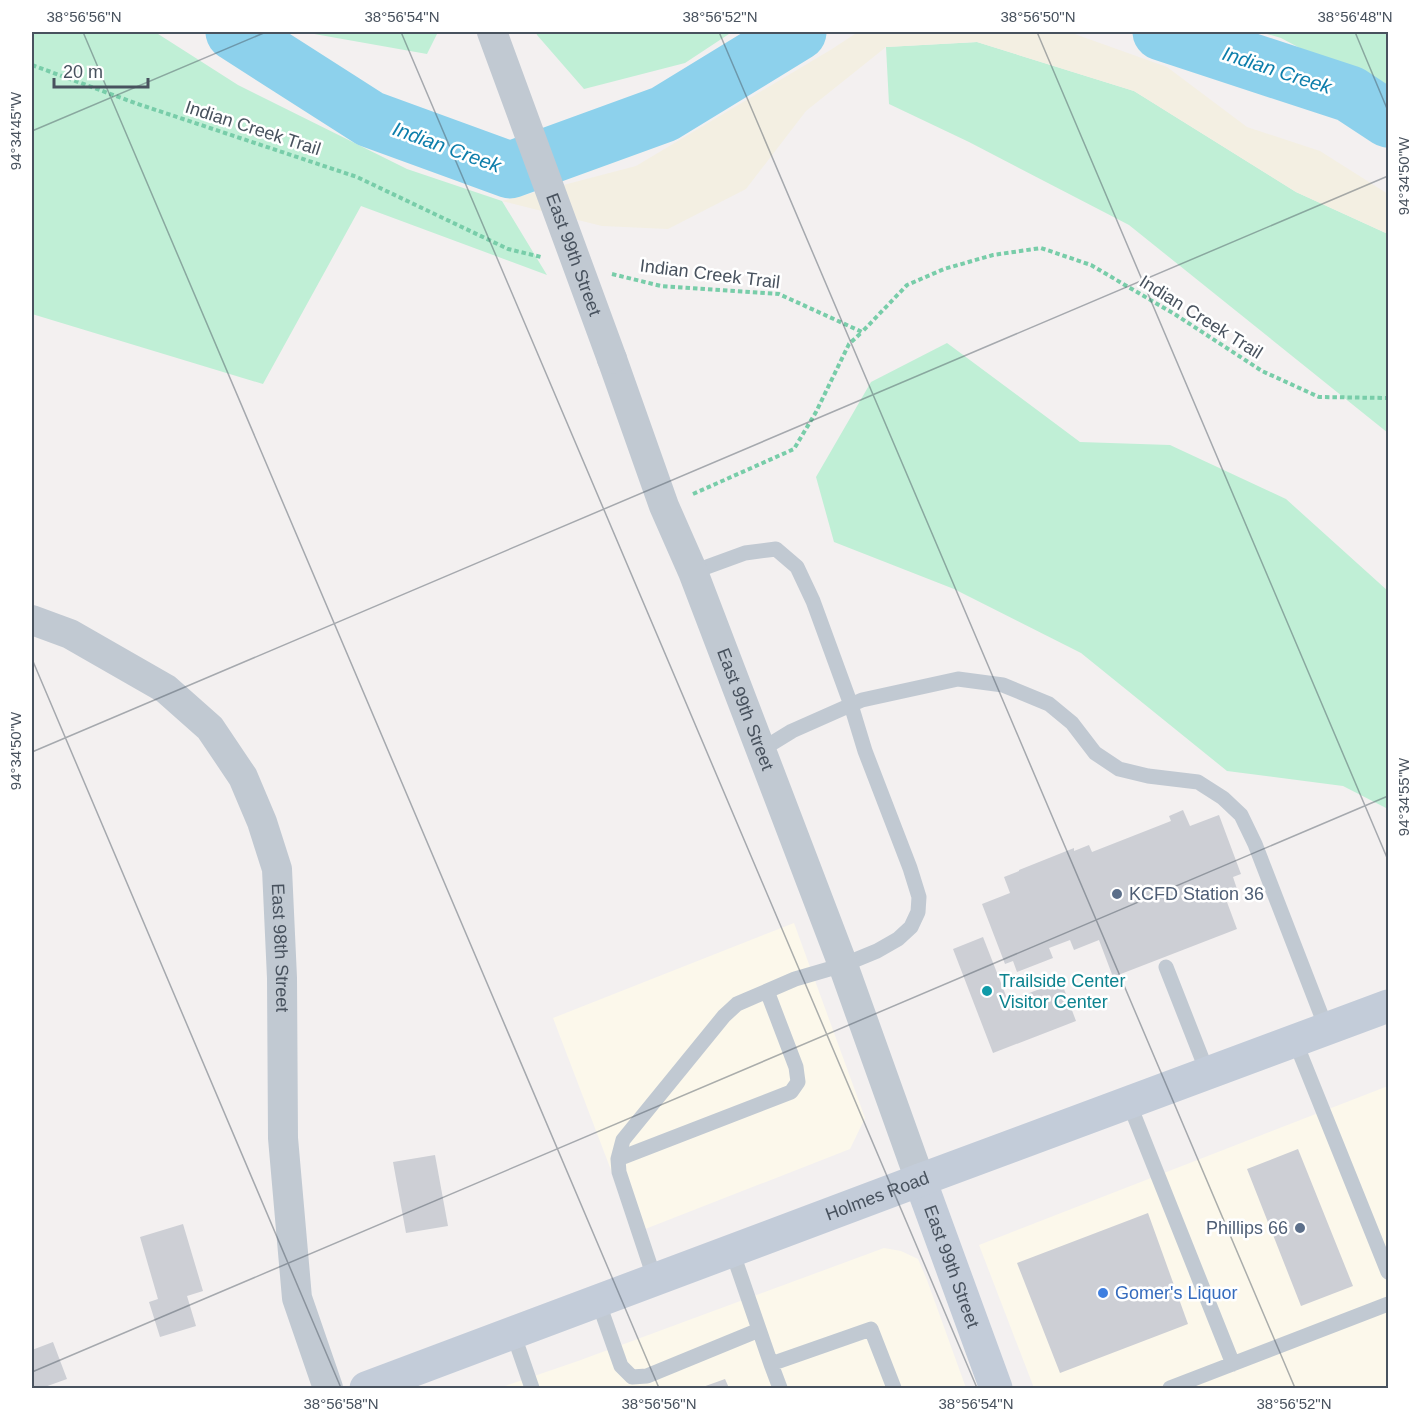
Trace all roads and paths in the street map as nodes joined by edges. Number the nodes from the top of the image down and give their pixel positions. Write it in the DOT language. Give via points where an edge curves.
graph roads {
  1 [pos="492,32"];
  2 [pos="32,65"];
  3 [pos="541,257"];
  4 [pos="607,273"];
  5 [pos="862,332"];
  6 [pos="1389,398"];
  7 [pos="664,506"];
  8 [pos="693,572"];
  9 [pos="32,620"];
  10 [pos="851,705"];
  11 [pos="761,750"];
  12 [pos="843,965"];
  13 [pos="1166,967"];
  14 [pos="767,991"];
  15 [pos="1389,1006"];
  16 [pos="1327,1030"];
  17 [pos="1295,1041"];
  18 [pos="1208,1074"];
  19 [pos="1129,1103"];
  20 [pos="618,1159"];
  21 [pos="920,1180"];
  22 [pos="732,1251"];
  23 [pos="1389,1272"];
  24 [pos="655,1280"];
  25 [pos="597,1301"];
  26 [pos="1389,1304"];
  27 [pos="759,1330"];
  28 [pos="513,1333"];
  29 [pos="771,1364"];
  30 [pos="1233,1364"];
  31 [pos="328,1389"];
  32 [pos="366,1389"];
  33 [pos="532,1389"];
  34 [pos="780,1389"];
  35 [pos="894,1389"];
  36 [pos="996,1389"];
  37 [pos="1170,1389"];
  1 -- 7 [label="street, East 99th Street, bridge"];
  2 -- 3 [label="path, Indian Creek Trail" via="357,177 508,249"];
  4 -- 5 [label="path, Indian Creek Trail" via="661,286 779,294"];
  5 -- 6 [label="path, Indian Creek Trail" via="907,285 993,255 1041,248 1091,266 1262,371 1318,397"];
  5 -- 7 [label="path" via="849,344 794,449"];
  7 -- 8 [label="street, East 99th Street"];
  8 -- 10 [label="lane" via="744,553 776,549 797,567"];
  8 -- 11 [label="street, East 99th Street"];
  9 -- 31 [label="street, East 98th Street" via="70,634 166,689 210,728 243,777 262,822 277,869 284,1138 297,1298"];
  10 -- 11 [label="lane" via="792,731"];
  10 -- 12 [label="lane" via="919,897 911,927 898,939"];
  10 -- 16 [label="lane" via="958,679 1003,685 1049,704 1072,723 1095,753 1119,770 1198,782 1223,798 1241,815 1255,844"];
  11 -- 12 [label="street, East 99th Street"];
  12 -- 14 [label="lane"];
  12 -- 21 [label="street, East 99th Street"];
  13 -- 18 [label="lane"];
  14 -- 20 [label="lane" via="737,1004 724,1016 623,1140"];
  14 -- 20 [label="lane" via="796,1067 798,1082 791,1092"];
  15 -- 16 [label="main road, Holmes Road"];
  16 -- 17 [label="main road, Holmes Road"];
  17 -- 18 [label="main road, Holmes Road"];
  17 -- 23 [label="lane"];
  18 -- 19 [label="main road, Holmes Road"];
  19 -- 21 [label="main road, Holmes Road"];
  19 -- 30 [label="lane"];
  20 -- 24 [label="lane"];
  21 -- 22 [label="main road, Holmes Road"];
  21 -- 36 [label="main road, East 99th Street"];
  22 -- 24 [label="main road, Holmes Road"];
  22 -- 27 [label="lane"];
  24 -- 25 [label="main road, Holmes Road"];
  25 -- 27 [label="lane" via="621,1366 632,1377 647,1376"];
  25 -- 28 [label="main road, Holmes Road"];
  26 -- 30 [label="lane"];
  27 -- 29 [label="lane"];
  28 -- 32 [label="main road, Holmes Road"];
  28 -- 33 [label="lane"];
  29 -- 34 [label="lane"];
  29 -- 35 [label="lane" via="872,1329"];
  30 -- 37 [label="lane"];
}
